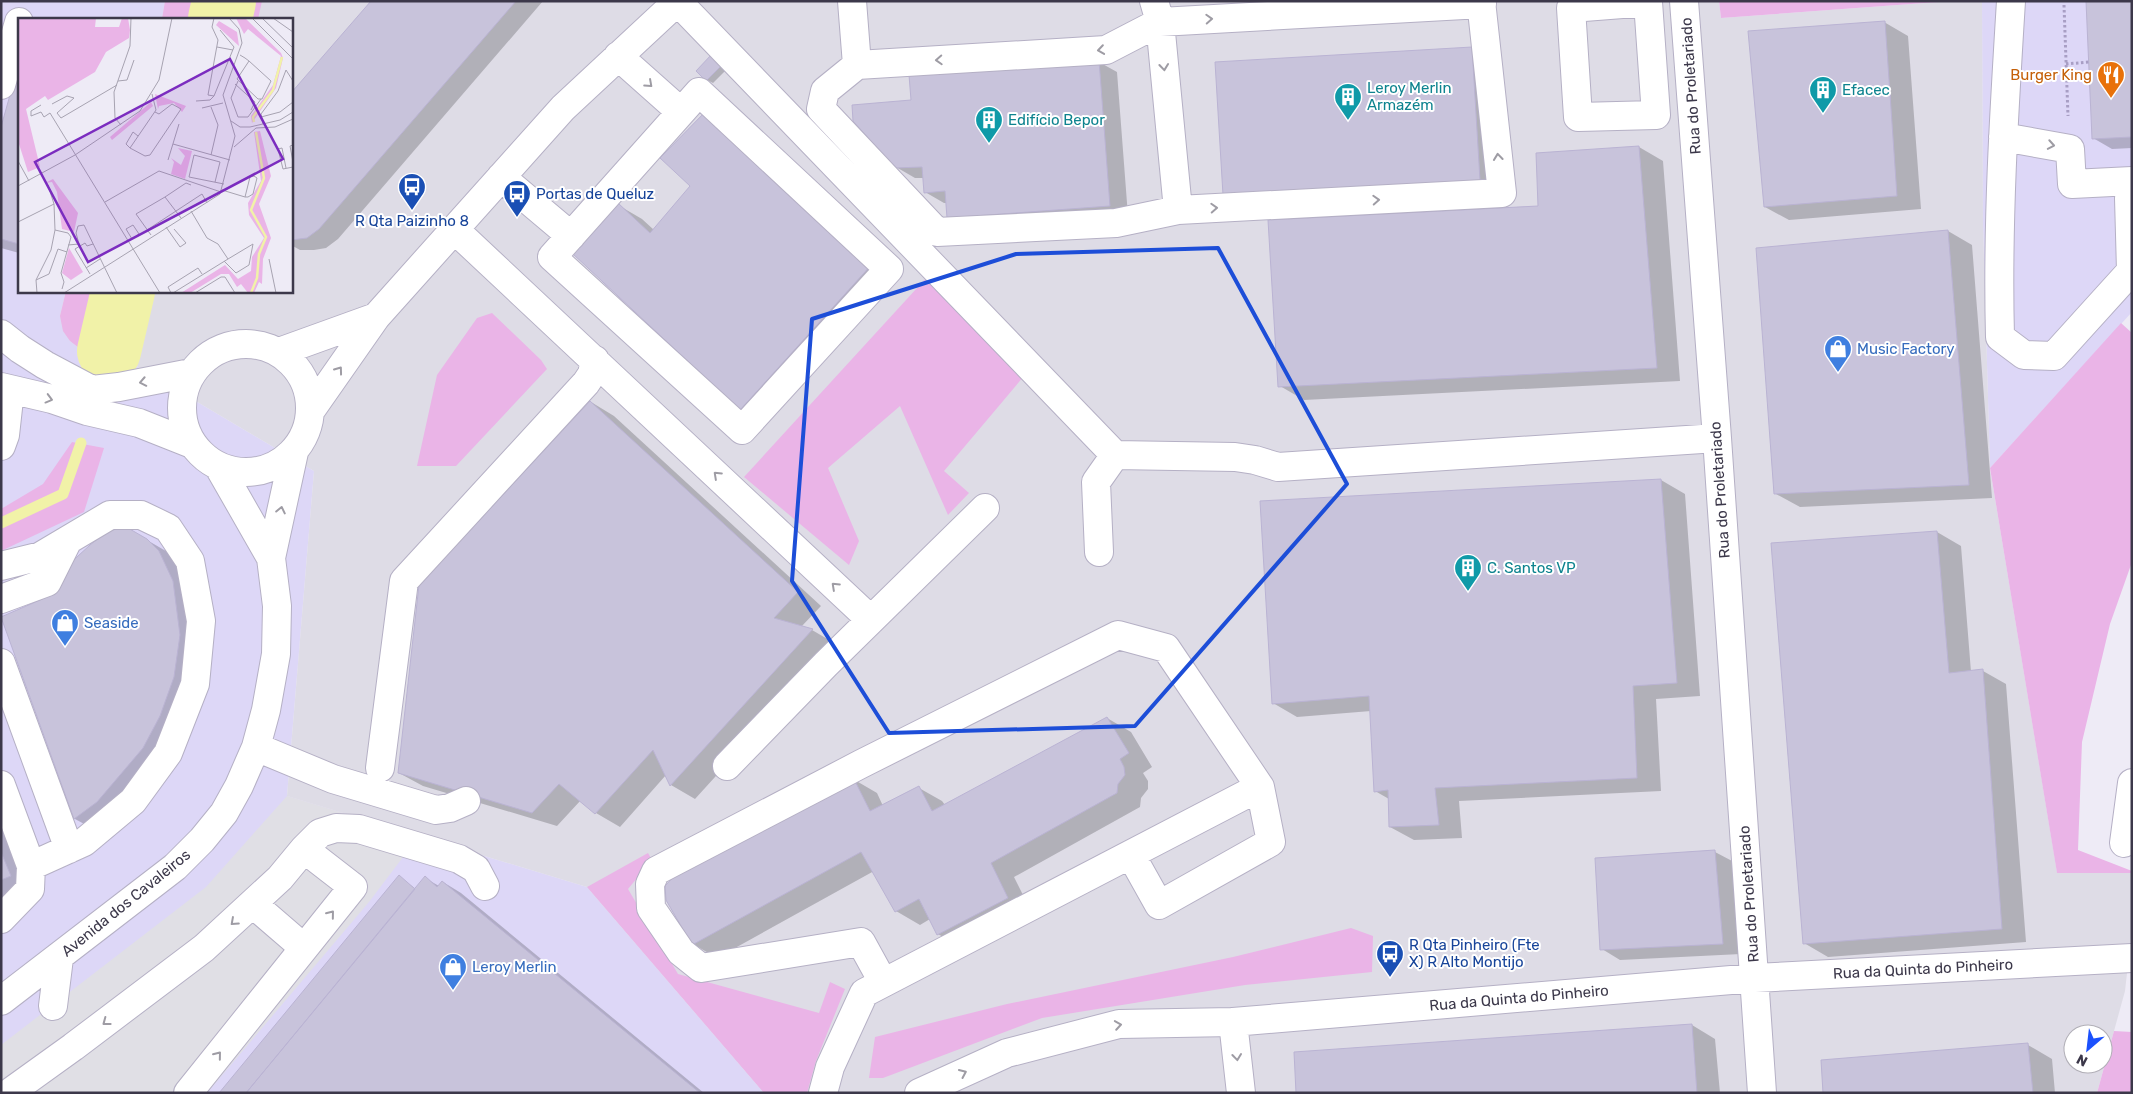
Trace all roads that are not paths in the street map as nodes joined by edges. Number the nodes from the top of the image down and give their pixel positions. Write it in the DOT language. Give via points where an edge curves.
graph roads {
  1 [pos="24,1"];
  2 [pos="852,1"];
  3 [pos="1684,1"];
  4 [pos="2011,1"];
  5 [pos="1481,3"];
  6 [pos="670,4"];
  7 [pos="1157,12"];
  8 [pos="20,18"];
  9 [pos="18,24"];
  10 [pos="618,56"];
  11 [pos="1689,63"];
  12 [pos="857,65"];
  13 [pos="1653,65"];
  14 [pos="1,85"];
  15 [pos="681,112"];
  16 [pos="2003,137"];
  17 [pos="501,178"];
  18 [pos="2132,181"];
  19 [pos="2132,198"];
  20 [pos="1178,210"];
  21 [pos="455,230"];
  22 [pos="571,236"];
  23 [pos="376,317"];
  24 [pos="8,348"];
  25 [pos="279,352"];
  26 [pos="595,360"];
  27 [pos="191,373"];
  28 [pos="5,389"];
  29 [pos="311,410"];
  30 [pos="1717,438"];
  31 [pos="192,444"];
  32 [pos="1,446"];
  33 [pos="294,452"];
  34 [pos="1115,455"];
  35 [pos="219,467"];
  36 [pos="985,508"];
  37 [pos="68,540"];
  38 [pos="1099,552"];
  39 [pos="271,558"];
  40 [pos="1,566"];
  41 [pos="1,599"];
  42 [pos="871,620"];
  43 [pos="1,663"];
  44 [pos="256,747"];
  45 [pos="727,766"];
  46 [pos="380,768"];
  47 [pos="2132,783"];
  48 [pos="1,785"];
  49 [pos="1260,787"];
  50 [pos="466,801"];
  51 [pos="2124,843"];
  52 [pos="69,849"];
  53 [pos="304,850"];
  54 [pos="1131,855"];
  55 [pos="31,866"];
  56 [pos="485,886"];
  57 [pos="253,904"];
  58 [pos="1,919"];
  59 [pos="304,948"];
  60 [pos="59,958"];
  61 [pos="2132,958"];
  62 [pos="1755,978"];
  63 [pos="883,982"];
  64 [pos="1,1000"];
  65 [pos="53,1006"];
  66 [pos="1233,1022"];
  67 [pos="9,1093"];
  68 [pos="188,1093"];
  69 [pos="823,1093"];
  70 [pos="919,1093"];
  71 [pos="1242,1093"];
  72 [pos="1762,1093"];
  1 -- 8 [label="street"];
  2 -- 12 [label="street"];
  3 -- 11 [label="street, Rua do Proletariado"];
  4 -- 16 [label="street"];
  7 -- 5 [label="street, one-way"];
  20 -- 5 [label="street, one-way" via="1502,193"];
  6 -- 10 [label="street"];
  6 -- 34 [label="street"];
  7 -- 12 [label="street, one-way" via="1106,50"];
  7 -- 20 [label="street, one-way"];
  9 -- 14 [label="street"];
  10 -- 15 [label="street, one-way"];
  10 -- 17 [label="street" via="563,108"];
  11 -- 13 [label="street"];
  11 -- 30 [label="street, Rua do Proletariado"];
  12 -- 20 [label="street" via="826,91 821,109 937,232 1116,223"];
  13 -- 13 [label="street" via="1648,2 1571,8 1578,118 1656,115"];
  15 -- 22 [label="street"];
  15 -- 22 [label="street" via="698,92 889,269 742,430 552,257"];
  16 -- 18 [label="street, one-way" via="2070,149 2072,184"];
  16 -- 19 [label="street" via="2000,336 2024,355 2054,356 2131,271 2129,198"];
  17 -- 21 [label="street"];
  17 -- 22 [label="street"];
  21 -- 23 [label="street"];
  21 -- 26 [label="street"];
  23 -- 25 [label="street"];
  29 -- 23 [label="street, one-way"];
  27 -- 24 [label="street, one-way" via="92,390"];
  25 -- 27 [label="street" via="256,344 231,344 208,354"];
  25 -- 29 [label="street" via="303,376"];
  42 -- 26 [label="street, one-way"];
  26 -- 46 [label="street" via="586,383 404,581"];
  27 -- 31 [label="street" via="182,396 182,421"];
  28 -- 31 [label="street, one-way" via="138,423"];
  28 -- 32 [label="street" via="5,435"];
  29 -- 33 [label="street" via="306,432"];
  30 -- 34 [label="street" via="1278,467 1236,457"];
  30 -- 62 [label="street, Rua do Proletariado"];
  31 -- 35 [label="street"];
  33 -- 35 [label="street" via="272,467 254,471"];
  39 -- 33 [label="street, Avenida dos Cavaleiros, one-way"];
  34 -- 38 [label="street" via="1096,482"];
  35 -- 39 [label="street, Avenida dos Cavaleiros"];
  36 -- 42 [label="street"];
  37 -- 40 [label="street" via="41,556"];
  37 -- 41 [label="street" via="47,582"];
  37 -- 52 [label="street" via="110,515 141,515 168,528 190,560 201,621 195,684 168,753 133,800 84,842"];
  39 -- 44 [label="street, Avenida dos Cavaleiros" via="277,606 276,654"];
  42 -- 45 [label="street"];
  43 -- 52 [label="street"];
  44 -- 50 [label="street" via="333,779 436,810"];
  44 -- 60 [label="street, Avenida dos Cavaleiros" via="228,806 202,840 175,867"];
  47 -- 51 [label="street"];
  48 -- 55 [label="street"];
  49 -- 54 [label="street"];
  49 -- 54 [label="street" via="1271,842 1159,905"];
  49 -- 63 [label="street" via="1166,648 1118,635 656,871 650,884 651,908 681,952 701,968 861,942"];
  52 -- 55 [label="street"];
  53 -- 56 [label="street" via="320,834 336,828 359,829 459,859 476,869"];
  53 -- 57 [label="street"];
  59 -- 53 [label="street, one-way" via="352,887"];
  54 -- 63 [label="street"];
  55 -- 58 [label="street" via="30,889"];
  57 -- 59 [label="street"];
  57 -- 67 [label="street, one-way" via="204,948"];
  68 -- 59 [label="street, one-way"];
  60 -- 64 [label="street, Avenida dos Cavaleiros"];
  60 -- 65 [label="street"];
  61 -- 62 [label="street, Rua da Quinta do Pinheiro"];
  62 -- 66 [label="street, Rua da Quinta do Pinheiro"];
  62 -- 72 [label="street, Rua do Proletariado"];
  63 -- 69 [label="street" via="864,994 830,1067"];
  70 -- 66 [label="street, Rua da Quinta do Pinheiro, one-way" via="1007,1053 1119,1024"];
  66 -- 71 [label="street, one-way"];
}
